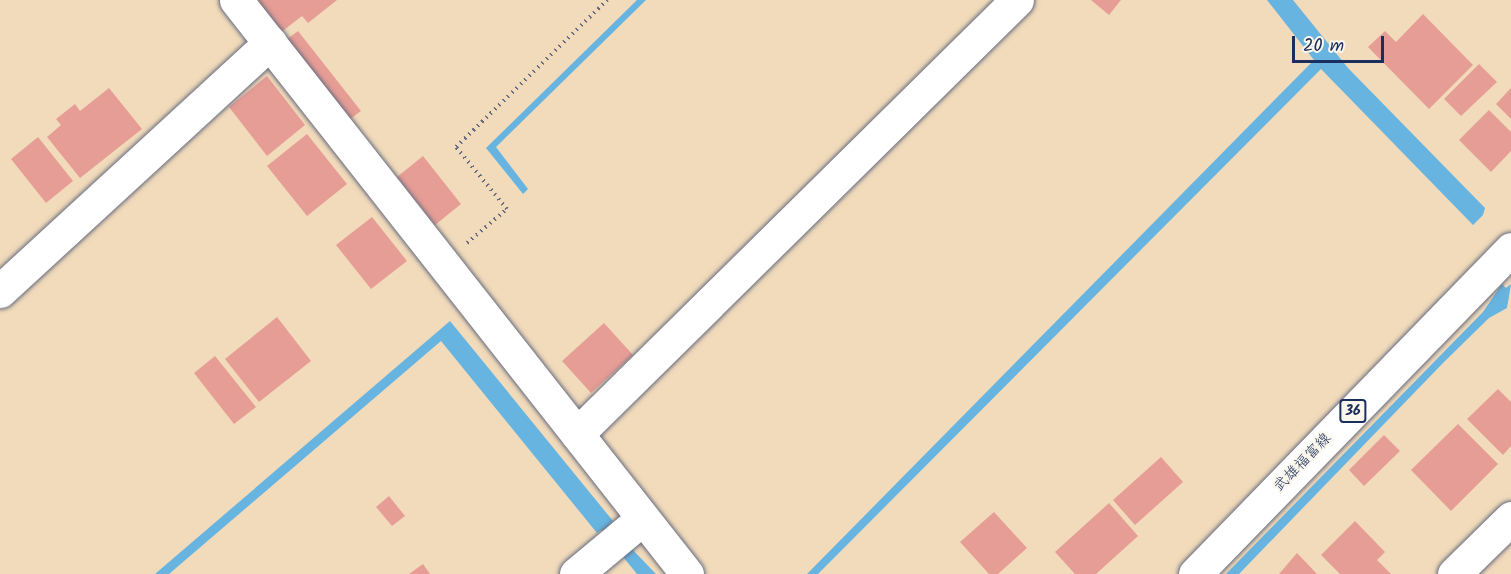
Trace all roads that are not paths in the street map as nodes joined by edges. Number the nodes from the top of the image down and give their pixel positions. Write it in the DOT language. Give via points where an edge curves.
graph roads {
  1 [pos="236,0"];
  2 [pos="1017,0"];
  3 [pos="270,43"];
  4 [pos="1511,249"];
  5 [pos="0,291"];
  6 [pos="577,434"];
  7 [pos="1511,518"];
  8 [pos="625,534"];
  9 [pos="576,574"];
  10 [pos="687,574"];
  11 [pos="1195,574"];
  12 [pos="1454,574"];
  1 -- 3 [label="street"];
  2 -- 6 [label="street"];
  3 -- 5 [label="street"];
  3 -- 6 [label="street"];
  4 -- 11 [label="street, 武雄福富線 / 36"];
  6 -- 8 [label="street"];
  7 -- 12 [label="street"];
  8 -- 9 [label="street"];
  8 -- 10 [label="street"];
}
